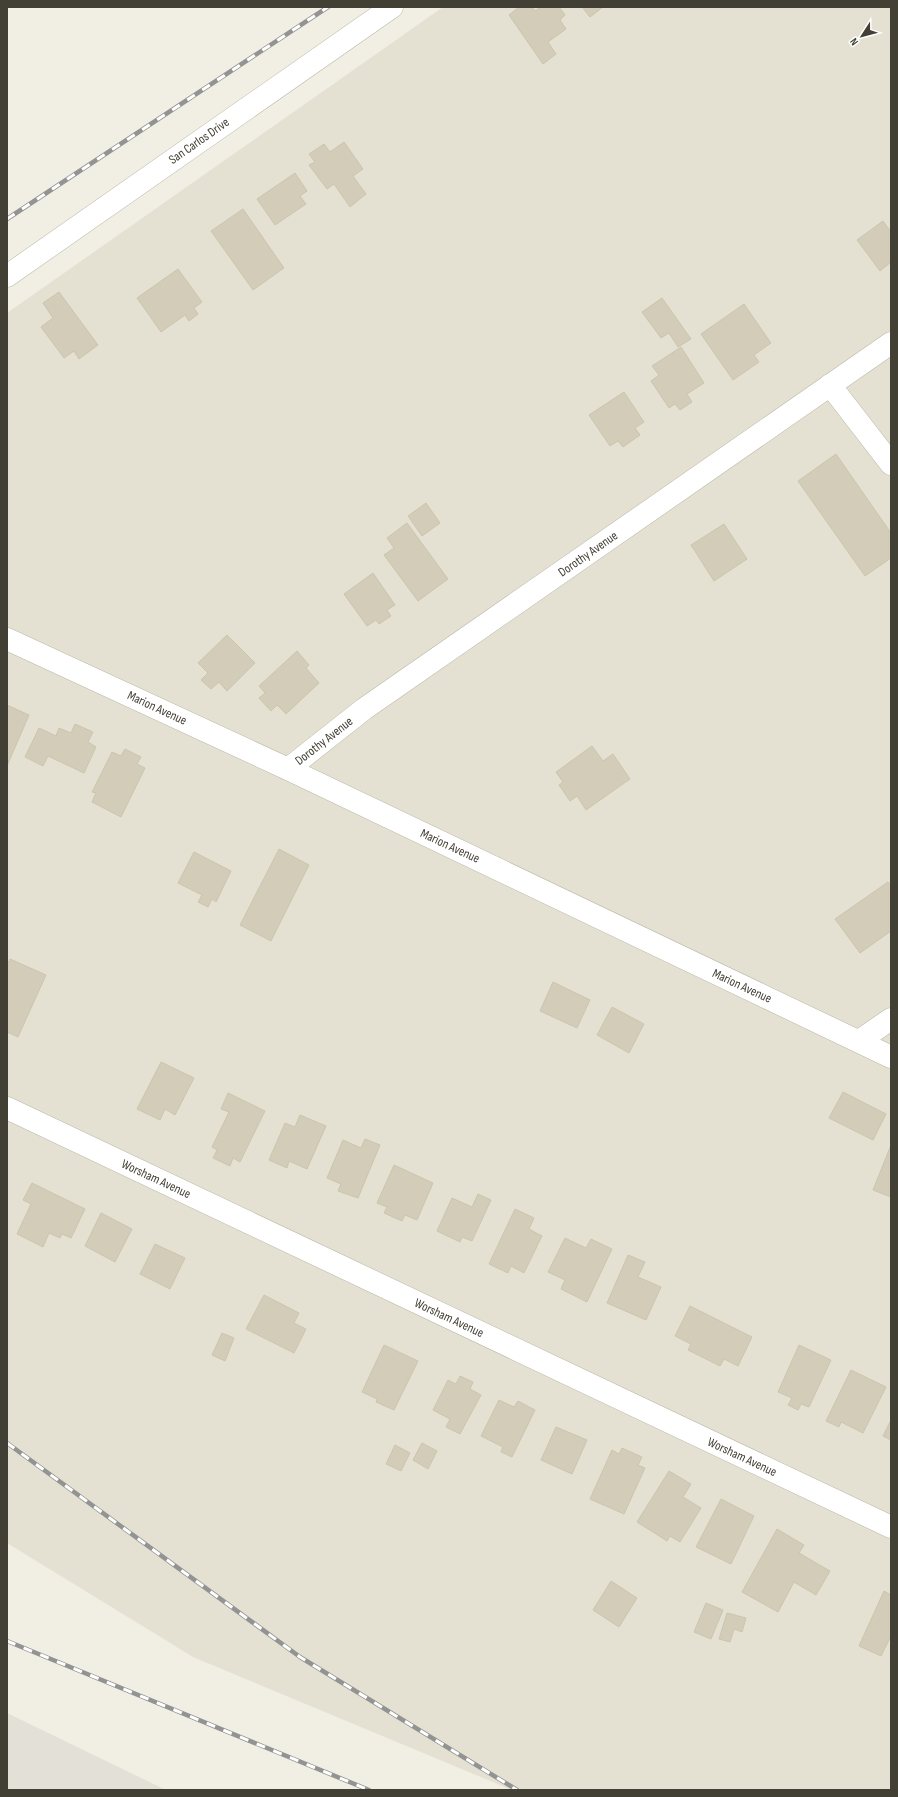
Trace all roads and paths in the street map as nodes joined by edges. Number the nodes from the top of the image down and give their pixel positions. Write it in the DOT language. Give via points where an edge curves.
graph roads {
  1 [pos="392,7"];
  2 [pos="7,276"];
  3 [pos="891,343"];
  4 [pos="830,385"];
  5 [pos="891,464"];
  6 [pos="7,639"];
  7 [pos="288,769"];
  8 [pos="891,1019"];
  9 [pos="859,1041"];
  10 [pos="891,1057"];
  11 [pos="7,1108"];
  12 [pos="891,1528"];
  1 -- 2 [label="street, San Carlos Drive"];
  3 -- 4 [label="street, Dorothy Avenue"];
  4 -- 5 [label="street"];
  4 -- 7 [label="street, Dorothy Avenue" via="364,709"];
  6 -- 7 [label="street, Marion Avenue"];
  7 -- 9 [label="street, Marion Avenue"];
  8 -- 9 [label="street"];
  9 -- 10 [label="street, Marion Avenue"];
  11 -- 12 [label="street, Worsham Avenue"];
}
